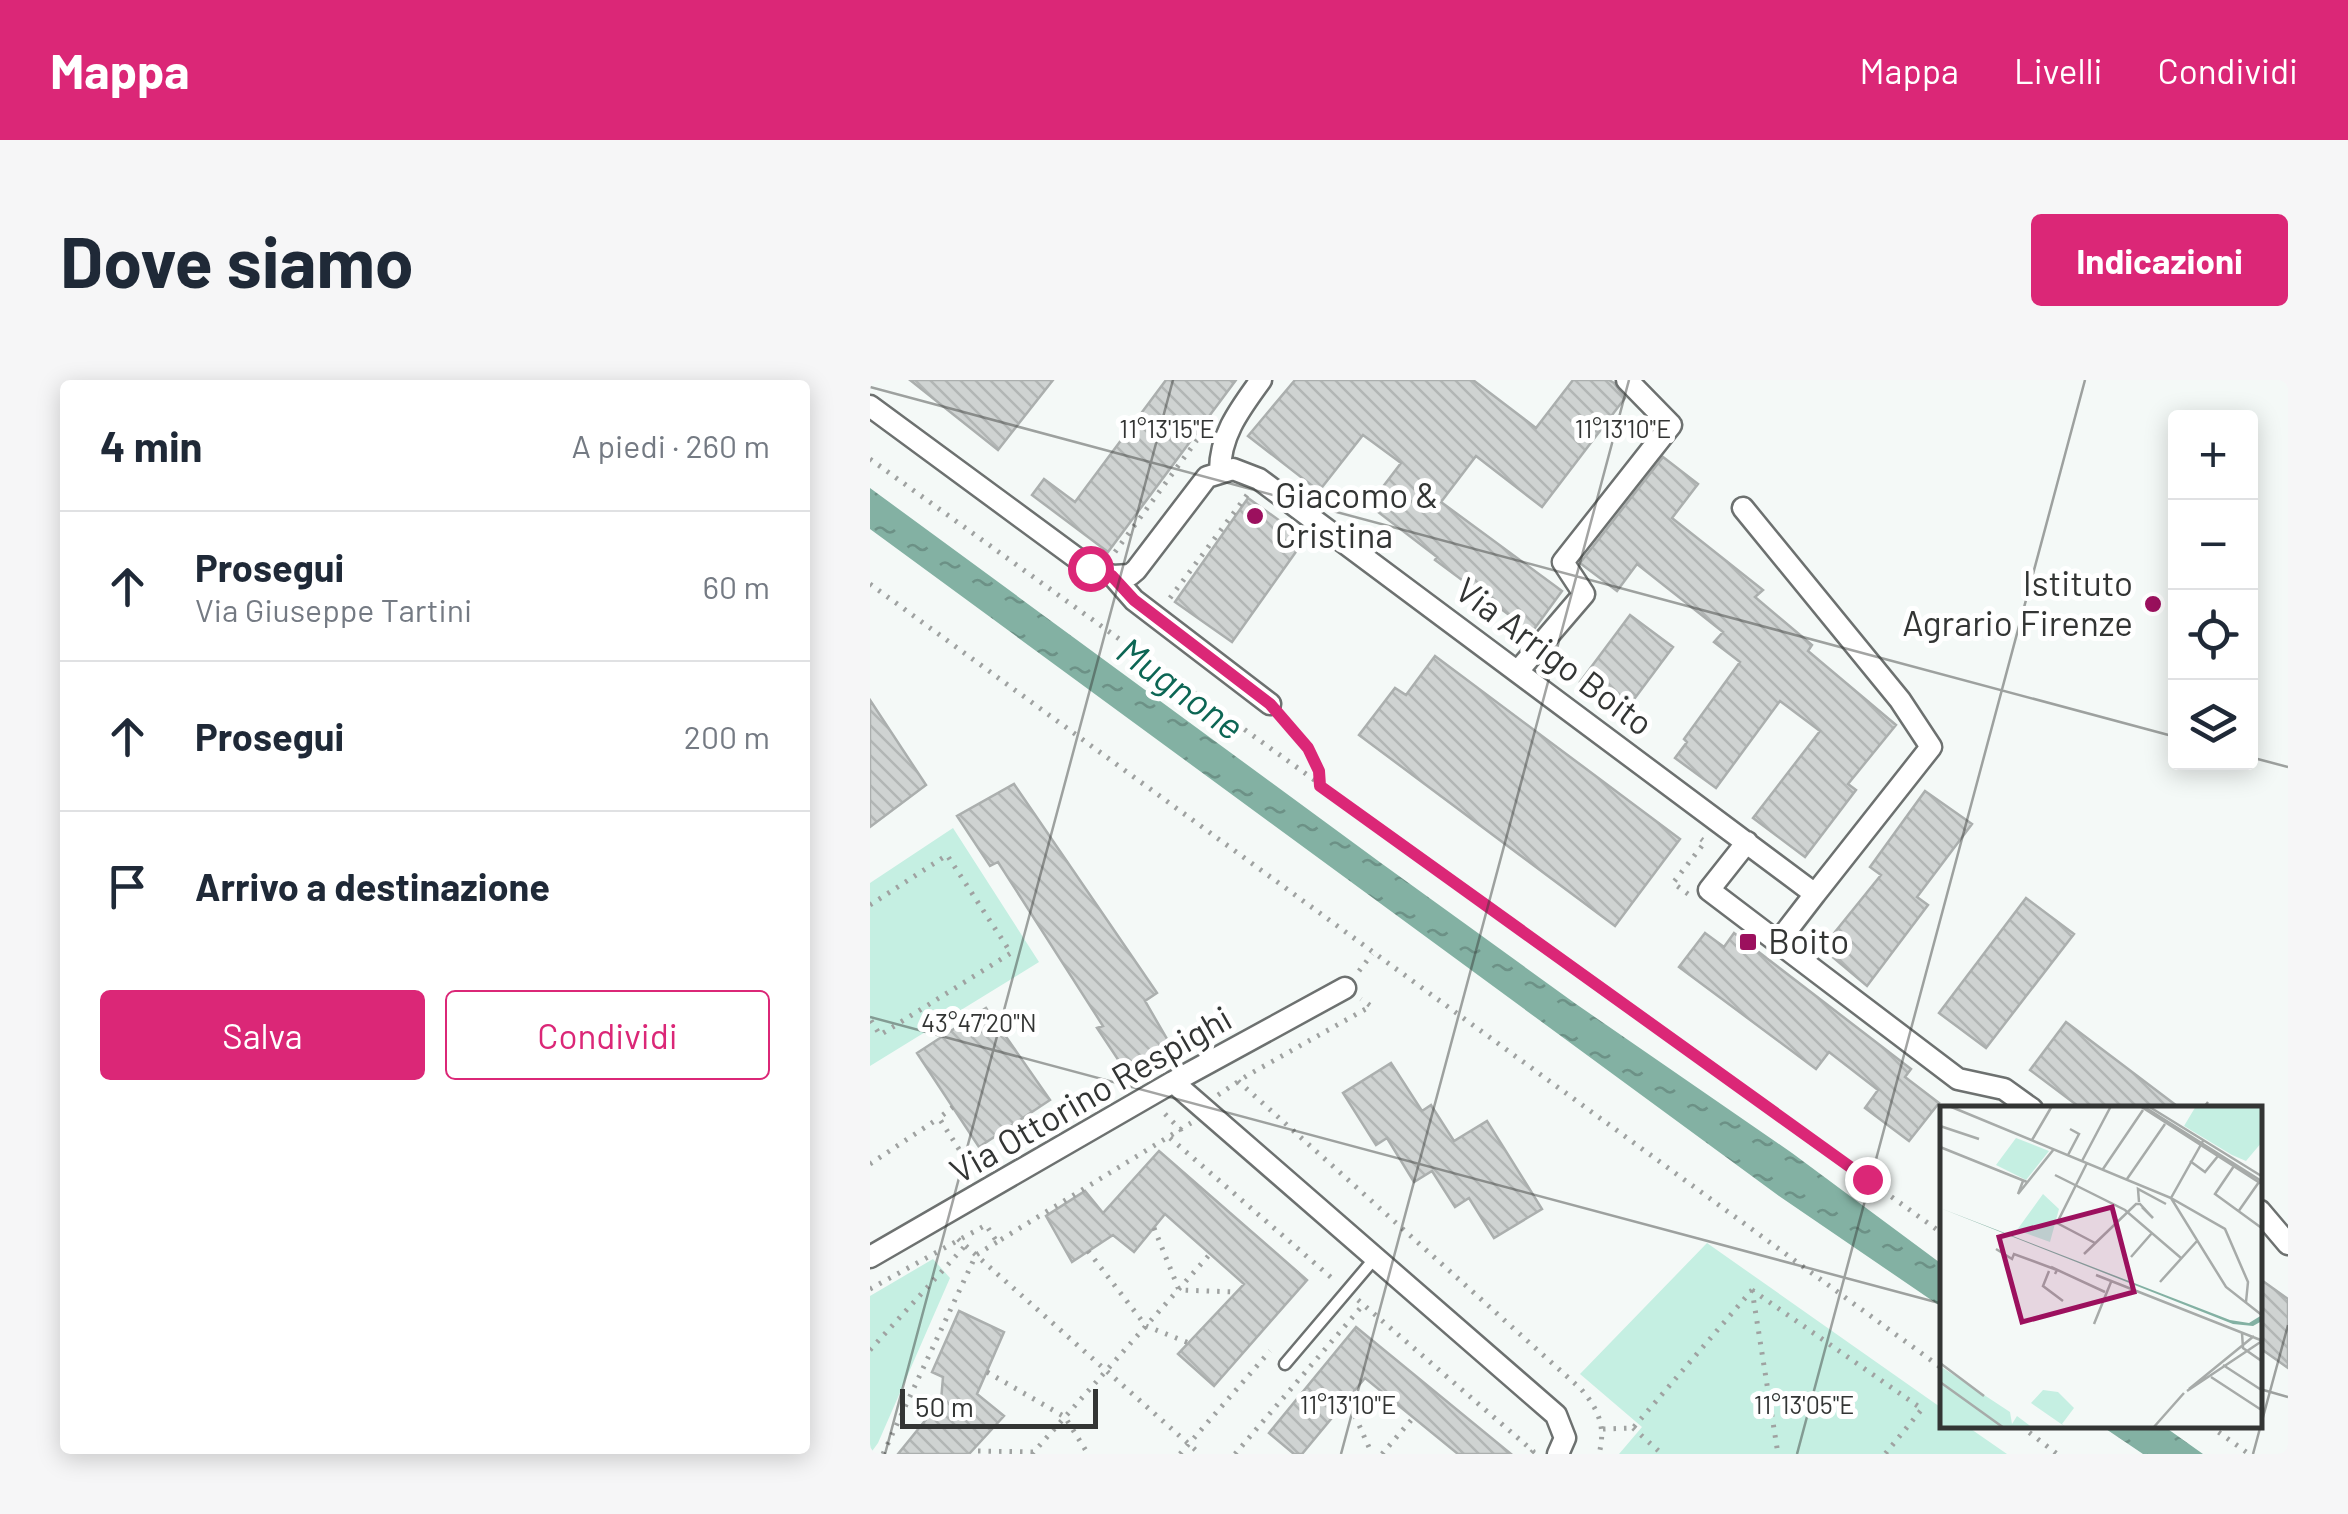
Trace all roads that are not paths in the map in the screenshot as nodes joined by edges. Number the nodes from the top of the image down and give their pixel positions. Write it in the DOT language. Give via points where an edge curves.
graph roads {
  1 [pos="1261,380"];
  2 [pos="1627,380"];
  3 [pos="870,406"];
  4 [pos="1220,471"];
  5 [pos="1743,508"];
  6 [pos="1111,568"];
  7 [pos="1518,671"];
  8 [pos="1270,704"];
  9 [pos="1746,842"];
  10 [pos="1815,894"];
  11 [pos="1778,942"];
  12 [pos="1345,988"];
  13 [pos="1173,1082"];
  14 [pos="2028,1106"];
  15 [pos="2263,1215"];
  16 [pos="2288,1244"];
  17 [pos="870,1257"];
  18 [pos="1376,1258"];
  19 [pos="1285,1364"];
  20 [pos="1558,1454"];
  1 -- 4 [label="street" via="1234,418"];
  2 -- 7 [label="street" via="1672,425 1563,562 1584,594"];
  3 -- 6 [label="street" via="1090,568"];
  4 -- 6 [label="street" via="1202,482 1136,570"];
  4 -- 7 [label="street, Via Arrigo Boito" via="1260,479"];
  5 -- 10 [label="street" via="1931,747"];
  6 -- 8 [label="street" via="1121,589"];
  7 -- 9 [label="street, Via Arrigo Boito"];
  9 -- 10 [label="street, Via Arrigo Boito"];
  9 -- 11 [label="street" via="1709,890"];
  10 -- 11 [label="street"];
  11 -- 14 [label="street" via="1958,1078 2004,1089"];
  12 -- 13 [label="street, Via Ottorino Respighi"];
  13 -- 17 [label="street, Via Ottorino Respighi"];
  13 -- 18 [label="street"];
  15 -- 16 [label="street"];
  18 -- 19 [label="lane"];
  18 -- 20 [label="street" via="1556,1415 1565,1438"];
}
